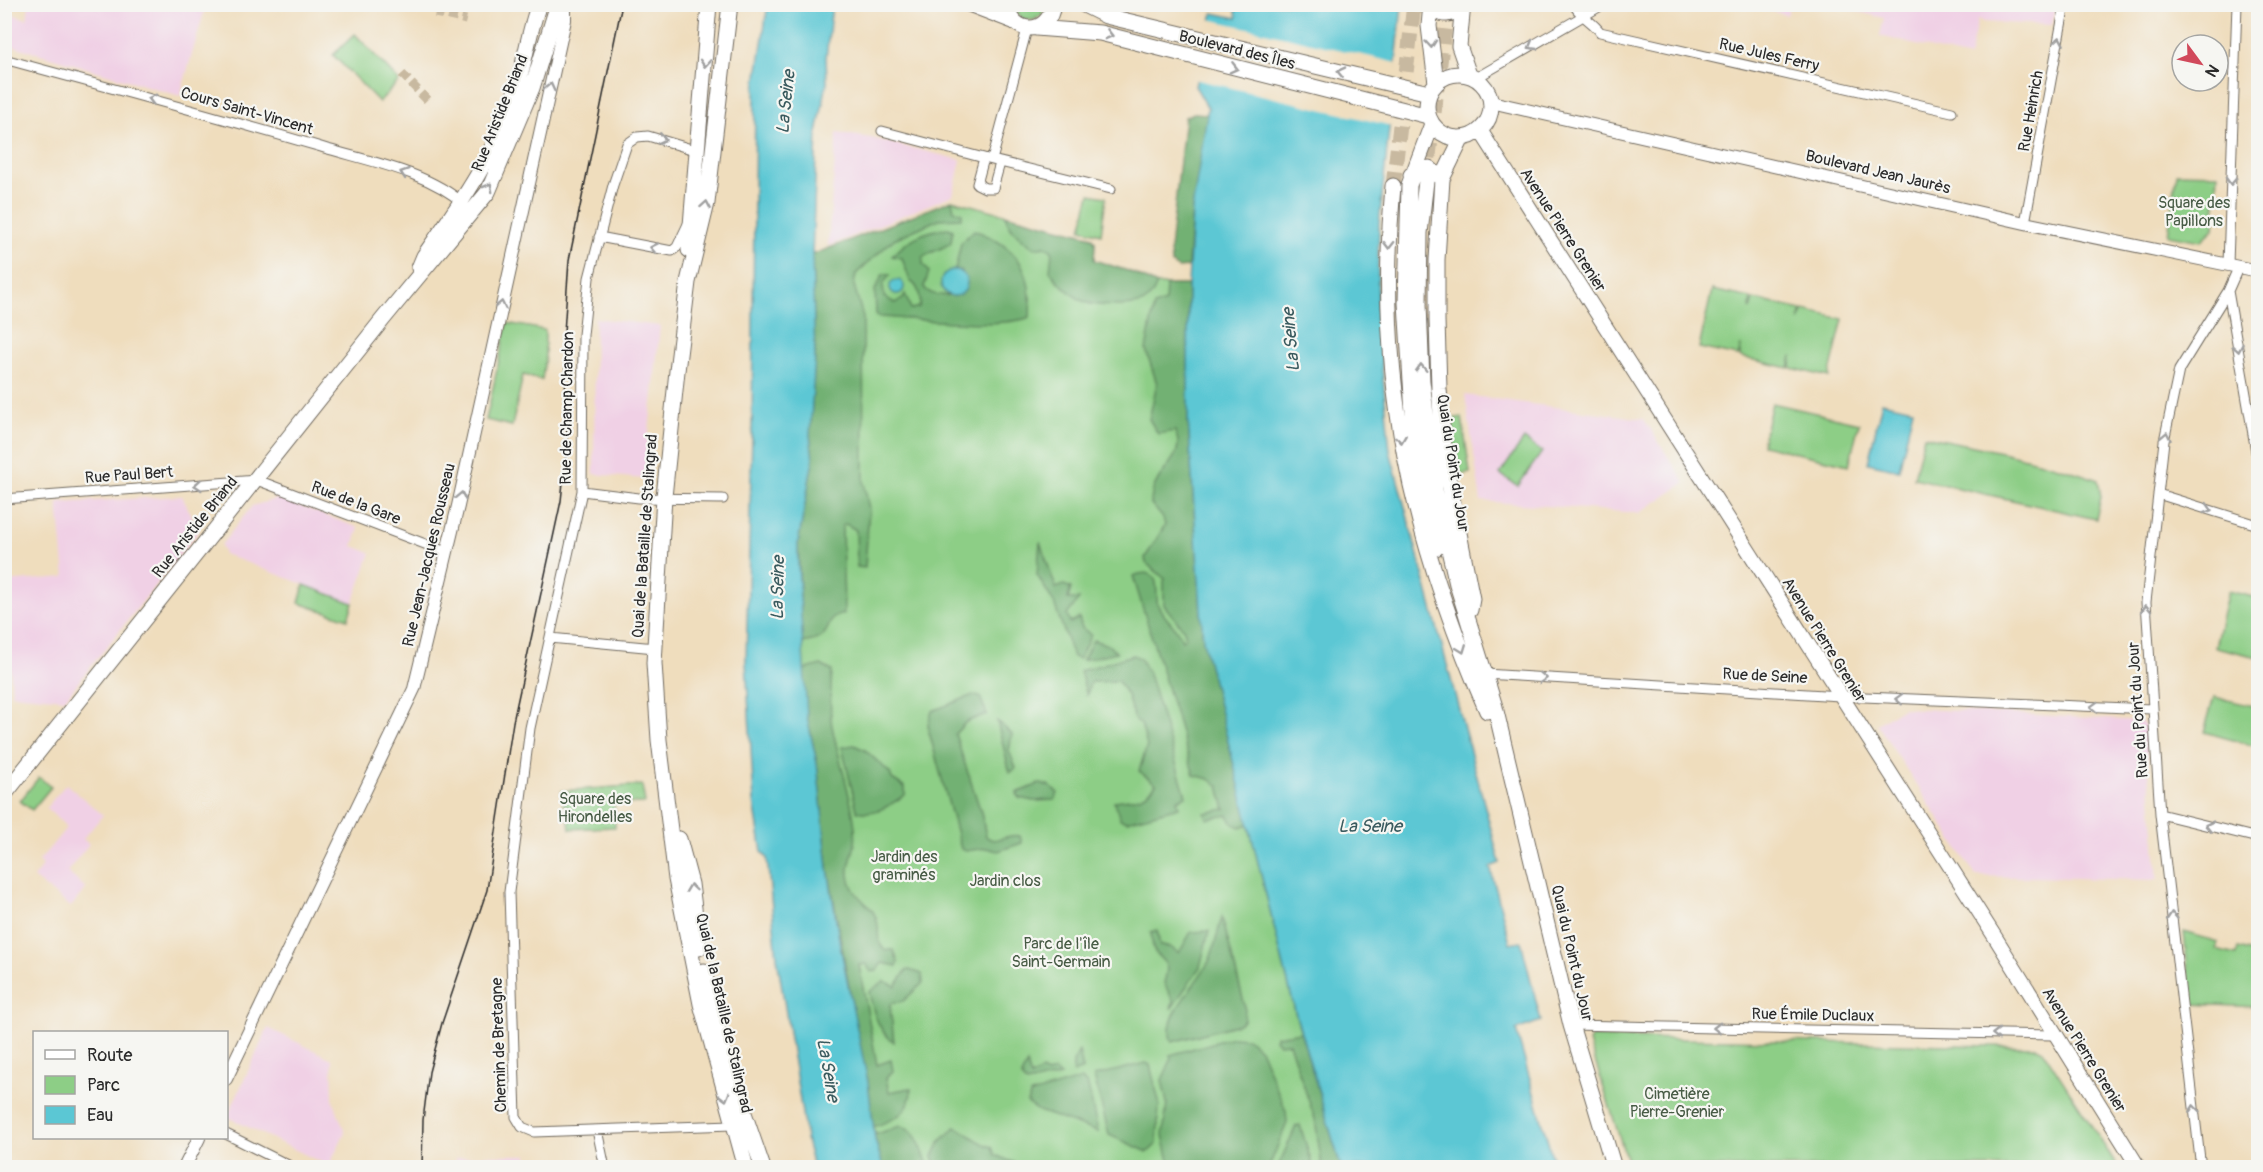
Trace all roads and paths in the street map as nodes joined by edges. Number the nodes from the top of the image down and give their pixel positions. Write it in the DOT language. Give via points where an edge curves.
graph roads {
  1 [pos="539,4"];
  2 [pos="558,4"];
  3 [pos="564,4"];
  4 [pos="709,4"];
  5 [pos="730,4"];
  6 [pos="969,4"];
  7 [pos="1007,4"];
  8 [pos="1053,4"];
  9 [pos="1082,4"];
  10 [pos="1432,4"];
  11 [pos="1577,4"];
  12 [pos="1604,4"];
  13 [pos="2065,4"];
  14 [pos="2237,4"];
  15 [pos="1462,5"];
  16 [pos="1583,18"];
  17 [pos="1013,21"];
  18 [pos="1031,29"];
  19 [pos="4,59"];
  20 [pos="1472,76"];
  21 [pos="1432,88"];
  22 [pos="1491,102"];
  23 [pos="1952,112"];
  24 [pos="1430,120"];
  25 [pos="1480,130"];
  26 [pos="882,131"];
  27 [pos="1462,138"];
  28 [pos="698,151"];
  29 [pos="992,160"];
  30 [pos="1418,178"];
  31 [pos="1442,179"];
  32 [pos="1394,186"];
  33 [pos="1111,189"];
  34 [pos="467,207"];
  35 [pos="690,219"];
  36 [pos="2025,223"];
  37 [pos="599,237"];
  38 [pos="2247,266"];
  39 [pos="688,282"];
  40 [pos="2228,291"];
  41 [pos="2259,463"];
  42 [pos="257,480"];
  43 [pos="582,491"];
  44 [pos="2158,494"];
  45 [pos="664,497"];
  46 [pos="4,499"];
  47 [pos="723,499"];
  48 [pos="2259,525"];
  49 [pos="446,552"];
  50 [pos="1441,595"];
  51 [pos="1469,624"];
  52 [pos="550,638"];
  53 [pos="655,648"];
  54 [pos="1485,675"];
  55 [pos="1840,696"];
  56 [pos="2152,709"];
  57 [pos="1502,744"];
  58 [pos="666,793"];
  59 [pos="4,795"];
  60 [pos="2160,814"];
  61 [pos="2259,838"];
  62 [pos="509,892"];
  63 [pos="1570,1025"];
  64 [pos="2055,1035"];
  65 [pos="228,1075"];
  66 [pos="732,1125"];
  67 [pos="597,1130"];
  68 [pos="228,1135"];
  69 [pos="198,1139"];
  70 [pos="184,1167"];
  71 [pos="294,1167"];
  72 [pos="605,1167"];
  73 [pos="746,1167"];
  74 [pos="763,1167"];
  75 [pos="1614,1167"];
  76 [pos="2139,1167"];
  77 [pos="2201,1167"];
  1 -- 34 [label="main road, Rue Aristide Briand" via="516,91"];
  34 -- 2 [label="main road, Rue Aristide Briand, one-way" via="488,192 515,133"];
  49 -- 3 [label="street, Rue Jean-Jacques Rousseau, one-way" via="549,95 565,20"];
  4 -- 28 [label="main road, Quai de la Bataille de Stalingrad, one-way"];
  39 -- 5 [label="main road, Quai de la Bataille de Stalingrad, one-way" via="707,203"];
  6 -- 17 [label="main road"];
  7 -- 17 [label="main road"];
  8 -- 18 [label="main road" via="1048,19"];
  21 -- 9 [label="main road, Boulevard des Îles, one-way" via="1398,85 1106,16"];
  10 -- 15 [label="main road" via="1448,15"];
  10 -- 21 [label="main road, one-way"];
  11 -- 16 [label="street"];
  12 -- 16 [label="street"];
  36 -- 13 [label="street, Rue Heinrich, one-way"];
  14 -- 38 [label="street, Rue du Point du Jour, one-way"];
  15 -- 20 [label="main road" via="1459,46"];
  16 -- 20 [label="street, one-way"];
  16 -- 23 [label="street, Rue Jules Ferry" via="1600,32"];
  17 -- 18 [label="main road"];
  18 -- 24 [label="main road, Boulevard des Îles, one-way" via="1100,33"];
  18 -- 29 [label="street"];
  34 -- 19 [label="street, Cours Saint-Vincent, one-way" via="453,195 409,174"];
  20 -- 21 [label="main road" via="1451,74"];
  20 -- 22 [label="main road"];
  21 -- 24 [label="main road"];
  22 -- 25 [label="main road" via="1491,112"];
  22 -- 36 [label="street, Boulevard Jean Jaurès"];
  24 -- 27 [label="main road" via="1444,135"];
  24 -- 30 [label="main road"];
  25 -- 27 [label="main road"];
  25 -- 55 [label="main road, Avenue Pierre Grenier"];
  26 -- 29 [label="street"];
  27 -- 31 [label="main road"];
  28 -- 35 [label="main road, Quai de la Bataille de Stalingrad"];
  37 -- 28 [label="street, Rue de Champ Chardon, one-way" via="627,144 648,136"];
  29 -- 33 [label="street"];
  30 -- 31 [label="main road" via="1429,168"];
  30 -- 50 [label="main road" via="1407,230 1410,396 1419,470 1444,582"];
  51 -- 30 [label="main road, Quai du Point du Jour, one-way" via="1435,490 1422,381"];
  31 -- 51 [label="main road" via="1437,260 1439,389 1445,462 1472,599"];
  32 -- 50 [label="main road, Quai du Point du Jour, one-way" via="1388,304 1394,382 1410,492"];
  34 -- 42 [label="main road, Rue Aristide Briand" via="414,282"];
  35 -- 37 [label="street, one-way" via="672,251"];
  35 -- 39 [label="main road, Quai de la Bataille de Stalingrad"];
  36 -- 38 [label="street, Boulevard Jean Jaurès"];
  37 -- 43 [label="street, Rue de Champ Chardon" via="582,335"];
  38 -- 40 [label="street, Rue du Point du Jour"];
  39 -- 45 [label="main road, Quai de la Bataille de Stalingrad"];
  40 -- 41 [label="street, one-way"];
  44 -- 40 [label="street, Rue du Point du Jour, one-way" via="2179,370"];
  42 -- 46 [label="street, Rue Paul Bert, one-way"];
  42 -- 49 [label="street, Rue de la Gare"];
  42 -- 59 [label="main road, Rue Aristide Briand"];
  43 -- 45 [label="street"];
  43 -- 52 [label="street, Rue de Champ Chardon"];
  44 -- 48 [label="street, one-way"];
  56 -- 44 [label="street, Rue du Point du Jour, one-way" via="2146,602"];
  45 -- 47 [label="street"];
  45 -- 53 [label="main road, Quai de la Bataille de Stalingrad"];
  49 -- 65 [label="street, Rue Jean-Jacques Rousseau" via="414,689"];
  50 -- 57 [label="main road, Quai du Point du Jour, one-way"];
  51 -- 54 [label="main road, Quai du Point du Jour"];
  52 -- 53 [label="street"];
  52 -- 62 [label="street, Rue de Champ Chardon" via="530,728"];
  53 -- 58 [label="main road, Quai de la Bataille de Stalingrad"];
  54 -- 55 [label="street, Rue de Seine, one-way"];
  54 -- 57 [label="main road, Quai du Point du Jour"];
  56 -- 55 [label="street, Rue de Seine, one-way"];
  55 -- 64 [label="main road, Avenue Pierre Grenier"];
  56 -- 60 [label="street, Rue du Point du Jour"];
  57 -- 63 [label="main road, Quai du Point du Jour"];
  58 -- 66 [label="main road, Quai de la Bataille de Stalingrad, one-way" via="685,925"];
  74 -- 58 [label="main road, Quai de la Bataille de Stalingrad, one-way" via="725,1058 698,945 689,877"];
  61 -- 60 [label="street, one-way"];
  77 -- 60 [label="street, Rue du Point du Jour, one-way"];
  62 -- 67 [label="street, Chemin de Bretagne" via="516,1117 522,1127 534,1132"];
  64 -- 63 [label="street, Rue Émile Duclaux, one-way"];
  63 -- 75 [label="main road, Quai du Point du Jour"];
  64 -- 76 [label="main road, Avenue Pierre Grenier"];
  66 -- 67 [label="street, Chemin de Bretagne"];
  66 -- 73 [label="main road, Quai de la Bataille de Stalingrad"];
  67 -- 72 [label="street"];
  68 -- 71 [label="street"];
  69 -- 70 [label="street"];
}
